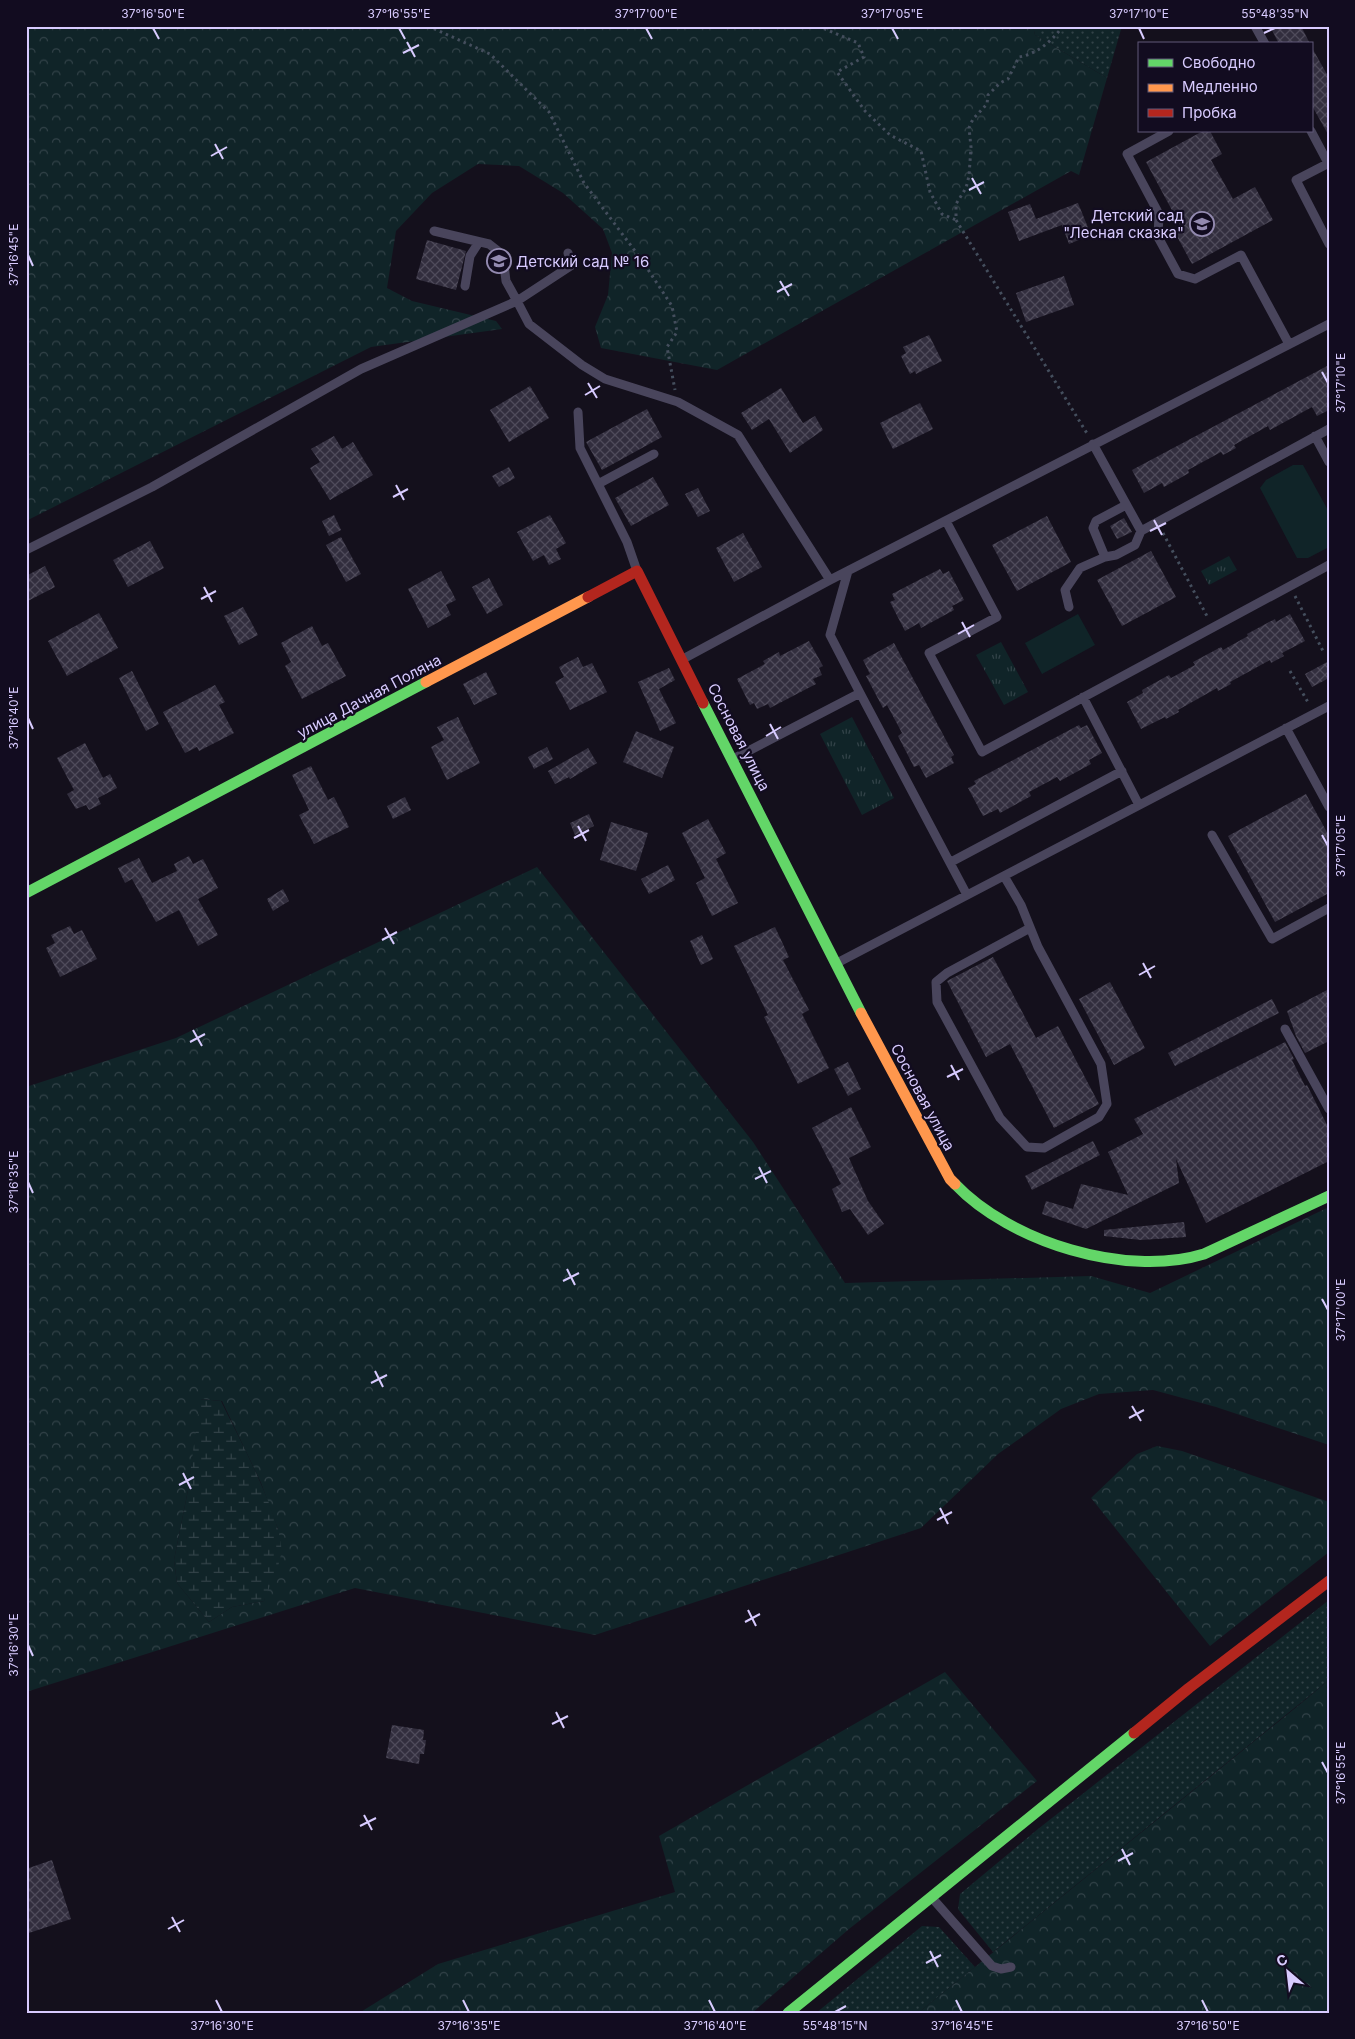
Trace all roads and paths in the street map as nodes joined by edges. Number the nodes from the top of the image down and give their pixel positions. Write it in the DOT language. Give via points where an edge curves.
graph roads {
  1 [pos="428,26"];
  2 [pos="818,26"];
  3 [pos="1063,26"];
  4 [pos="1255,26"];
  5 [pos="1264,42"];
  6 [pos="1167,132"];
  7 [pos="1312,132"];
  8 [pos="1329,163"];
  9 [pos="956,220"];
  10 [pos="434,232"];
  11 [pos="479,242"];
  12 [pos="1329,244"];
  13 [pos="568,253"];
  14 [pos="465,286"];
  15 [pos="517,301"];
  16 [pos="1329,324"];
  17 [pos="1289,344"];
  18 [pos="678,402"];
  19 [pos="578,412"];
  20 [pos="1329,429"];
  21 [pos="1315,436"];
  22 [pos="1093,444"];
  23 [pos="654,454"];
  24 [pos="1329,462"];
  25 [pos="598,484"];
  26 [pos="1126,504"];
  27 [pos="946,521"];
  28 [pos="1157,522"];
  29 [pos="1140,531"];
  30 [pos="26,550"];
  31 [pos="1105,556"];
  32 [pos="1329,565"];
  33 [pos="637,571"];
  34 [pos="848,571"];
  35 [pos="830,580"];
  36 [pos="1290,586"];
  37 [pos="1069,607"];
  38 [pos="1212,627"];
  39 [pos="1324,653"];
  40 [pos="683,659"];
  41 [pos="1290,671"];
  42 [pos="860,693"];
  43 [pos="1083,697"];
  44 [pos="1329,706"];
  45 [pos="1314,714"];
  46 [pos="1286,728"];
  47 [pos="733,759"];
  48 [pos="1122,771"];
  49 [pos="1139,805"];
  50 [pos="1329,807"];
  51 [pos="1212,835"];
  52 [pos="950,862"];
  53 [pos="1004,876"];
  54 [pos="26,893"];
  55 [pos="967,895"];
  56 [pos="1329,908"];
  57 [pos="1030,928"];
  58 [pos="835,964"];
  59 [pos="1285,1028"];
  60 [pos="1329,1109"];
  61 [pos="1329,1196"];
  62 [pos="1329,1582"];
  63 [pos="931,1897"];
  64 [pos="1011,1967"];
  65 [pos="788,2013"];
  1 -- 18 [label="path" via="490,54 549,112 584,183 642,259 672,306 677,332 667,347"];
  2 -- 9 [label="path" via="858,42 864,57 837,72 865,111 890,135 920,150 930,192 942,214"];
  3 -- 9 [label="path" via="1039,50 1019,58 1008,79 992,90 987,104 973,119 969,128 969,176 956,204"];
  4 -- 5 [label="lane"];
  6 -- 17 [label="lane" via="1127,154 1159,214 1158,237 1178,274 1194,279 1241,255"];
  7 -- 8 [label="lane"];
  8 -- 12 [label="lane" via="1296,180"];
  9 -- 22 [label="path"];
  10 -- 11 [label="lane"];
  11 -- 14 [label="lane" via="470,256"];
  11 -- 15 [label="lane" via="498,251 506,281"];
  13 -- 15 [label="lane" via="572,265"];
  15 -- 18 [label="lane" via="529,324 582,365 605,379"];
  15 -- 30 [label="lane" via="361,369 152,487"];
  16 -- 17 [label="lane"];
  17 -- 22 [label="lane"];
  18 -- 35 [label="lane" via="738,435"];
  19 -- 25 [label="lane" via="580,448"];
  20 -- 21 [label="lane"];
  21 -- 24 [label="lane"];
  21 -- 28 [label="lane"];
  22 -- 26 [label="lane"];
  22 -- 27 [label="lane"];
  23 -- 25 [label="lane"];
  25 -- 33 [label="lane" via="628,542"];
  26 -- 29 [label="lane"];
  26 -- 31 [label="lane" via="1096,521 1093,528"];
  27 -- 34 [label="lane"];
  27 -- 43 [label="lane" via="997,617 929,653 982,752"];
  28 -- 29 [label="lane"];
  28 -- 38 [label="path"];
  29 -- 31 [label="lane" via="1135,545 1116,556"];
  31 -- 37 [label="lane" via="1080,568 1065,590"];
  32 -- 36 [label="lane"];
  33 -- 40 [label="street"];
  33 -- 54 [label="street, улица Дачная Поляна"];
  34 -- 35 [label="lane"];
  34 -- 42 [label="lane" via="830,635"];
  35 -- 40 [label="lane"];
  36 -- 38 [label="lane"];
  36 -- 39 [label="path"];
  38 -- 43 [label="lane"];
  40 -- 47 [label="street, Сосновая улица"];
  41 -- 45 [label="path"];
  42 -- 47 [label="lane"];
  42 -- 52 [label="lane"];
  43 -- 48 [label="lane"];
  44 -- 45 [label="lane"];
  45 -- 46 [label="lane"];
  46 -- 49 [label="lane"];
  46 -- 50 [label="lane"];
  47 -- 58 [label="street, Сосновая улица"];
  48 -- 49 [label="lane"];
  48 -- 52 [label="lane"];
  49 -- 53 [label="lane"];
  51 -- 56 [label="lane" via="1272,939"];
  52 -- 55 [label="lane"];
  53 -- 55 [label="lane"];
  53 -- 57 [label="lane"];
  55 -- 58 [label="lane"];
  57 -- 57 [label="lane" via="1101,1064 1107,1104 1099,1118 1044,1148 1027,1147 1000,1118 937,1002 936,982 947,973"];
  58 -- 61 [label="street, Сосновая улица" via="950,1179 987,1212 1017,1227 1062,1246 1104,1257 1162,1263 1188,1259 1225,1246"];
  59 -- 60 [label="lane"];
  62 -- 63 [label="street" via="1189,1688"];
  63 -- 64 [label="lane" via="992,1966 1001,1969"];
  63 -- 65 [label="street"];
}
